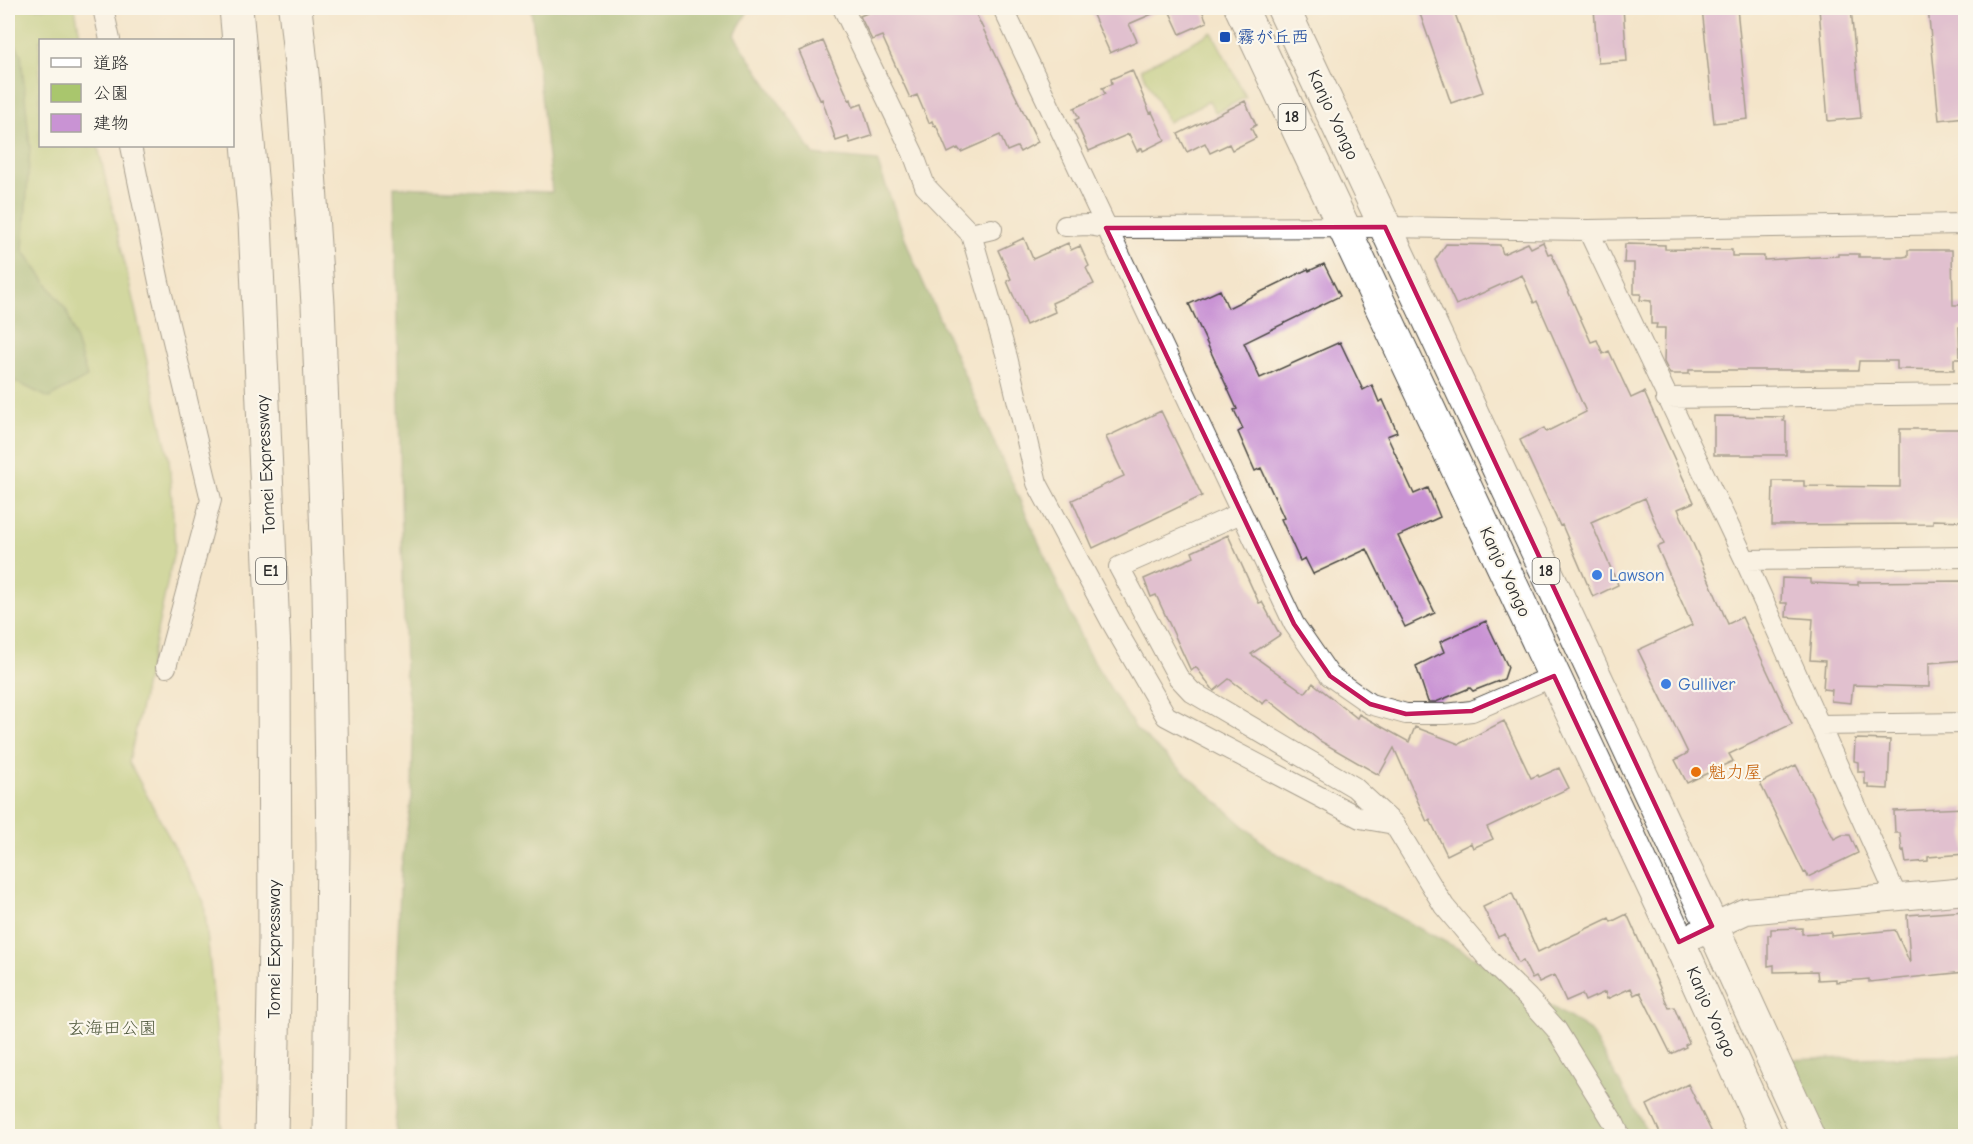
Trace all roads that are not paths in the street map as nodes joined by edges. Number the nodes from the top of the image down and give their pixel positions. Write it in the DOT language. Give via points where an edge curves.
graph roads {
  1 [pos="103,8"];
  2 [pos="236,8"];
  3 [pos="295,8"];
  4 [pos="843,8"];
  5 [pos="1003,8"];
  6 [pos="1241,8"];
  7 [pos="1283,8"];
  8 [pos="110,39"];
  9 [pos="130,147"];
  10 [pos="1965,224"];
  11 [pos="1065,226"];
  12 [pos="1106,228"];
  13 [pos="1342,228"];
  14 [pos="1385,228"];
  15 [pos="992,229"];
  16 [pos="1588,230"];
  17 [pos="971,234"];
  18 [pos="1965,394"];
  19 [pos="1666,398"];
  20 [pos="1241,513"];
  21 [pos="1965,557"];
  22 [pos="1744,560"];
  23 [pos="166,667"];
  24 [pos="1554,676"];
  25 [pos="1965,723"];
  26 [pos="1819,725"];
  27 [pos="1394,824"];
  28 [pos="1965,891"];
  29 [pos="1897,897"];
  30 [pos="1712,926"];
  31 [pos="1679,942"];
  32 [pos="271,1137"];
  33 [pos="330,1137"];
  34 [pos="1620,1137"];
  35 [pos="1767,1137"];
  36 [pos="1808,1137"];
  1 -- 8 [label="street"];
  2 -- 32 [label="highway, Tomei Expressway / E1" via="255,222 274,653"];
  3 -- 33 [label="highway" via="318,304 329,590 333,845"];
  4 -- 17 [label="street" via="925,186"];
  5 -- 12 [label="street"];
  6 -- 13 [label="main road, Kanjo Yongo / 18"];
  7 -- 14 [label="main road, Kanjo Yongo / 18"];
  9 -- 23 [label="street" via="211,500"];
  10 -- 16 [label="street"];
  11 -- 12 [label="street"];
  12 -- 13 [label="street"];
  12 -- 20 [label="street"];
  13 -- 14 [label="street"];
  13 -- 24 [label="main road, Kanjo Yongo / 18"];
  14 -- 16 [label="street"];
  14 -- 30 [label="main road, Kanjo Yongo / 18"];
  15 -- 17 [label="street"];
  16 -- 19 [label="street"];
  17 -- 27 [label="street" via="1007,357 1036,483 1166,716 1360,818"];
  18 -- 19 [label="street"];
  19 -- 22 [label="street"];
  20 -- 24 [label="street" via="1294,624 1330,676 1370,704 1406,714 1472,711"];
  20 -- 27 [label="street" via="1119,567 1178,677 1192,692 1354,787"];
  21 -- 22 [label="street"];
  22 -- 26 [label="street"];
  24 -- 31 [label="main road, Kanjo Yongo / 18"];
  25 -- 26 [label="street"];
  26 -- 29 [label="street"];
  27 -- 34 [label="street" via="1444,906 1556,1029"];
  28 -- 29 [label="street"];
  29 -- 30 [label="street" via="1746,911"];
  30 -- 31 [label="street"];
  30 -- 36 [label="main road, Kanjo Yongo / 18"];
  31 -- 35 [label="main road, Kanjo Yongo / 18"];
}
